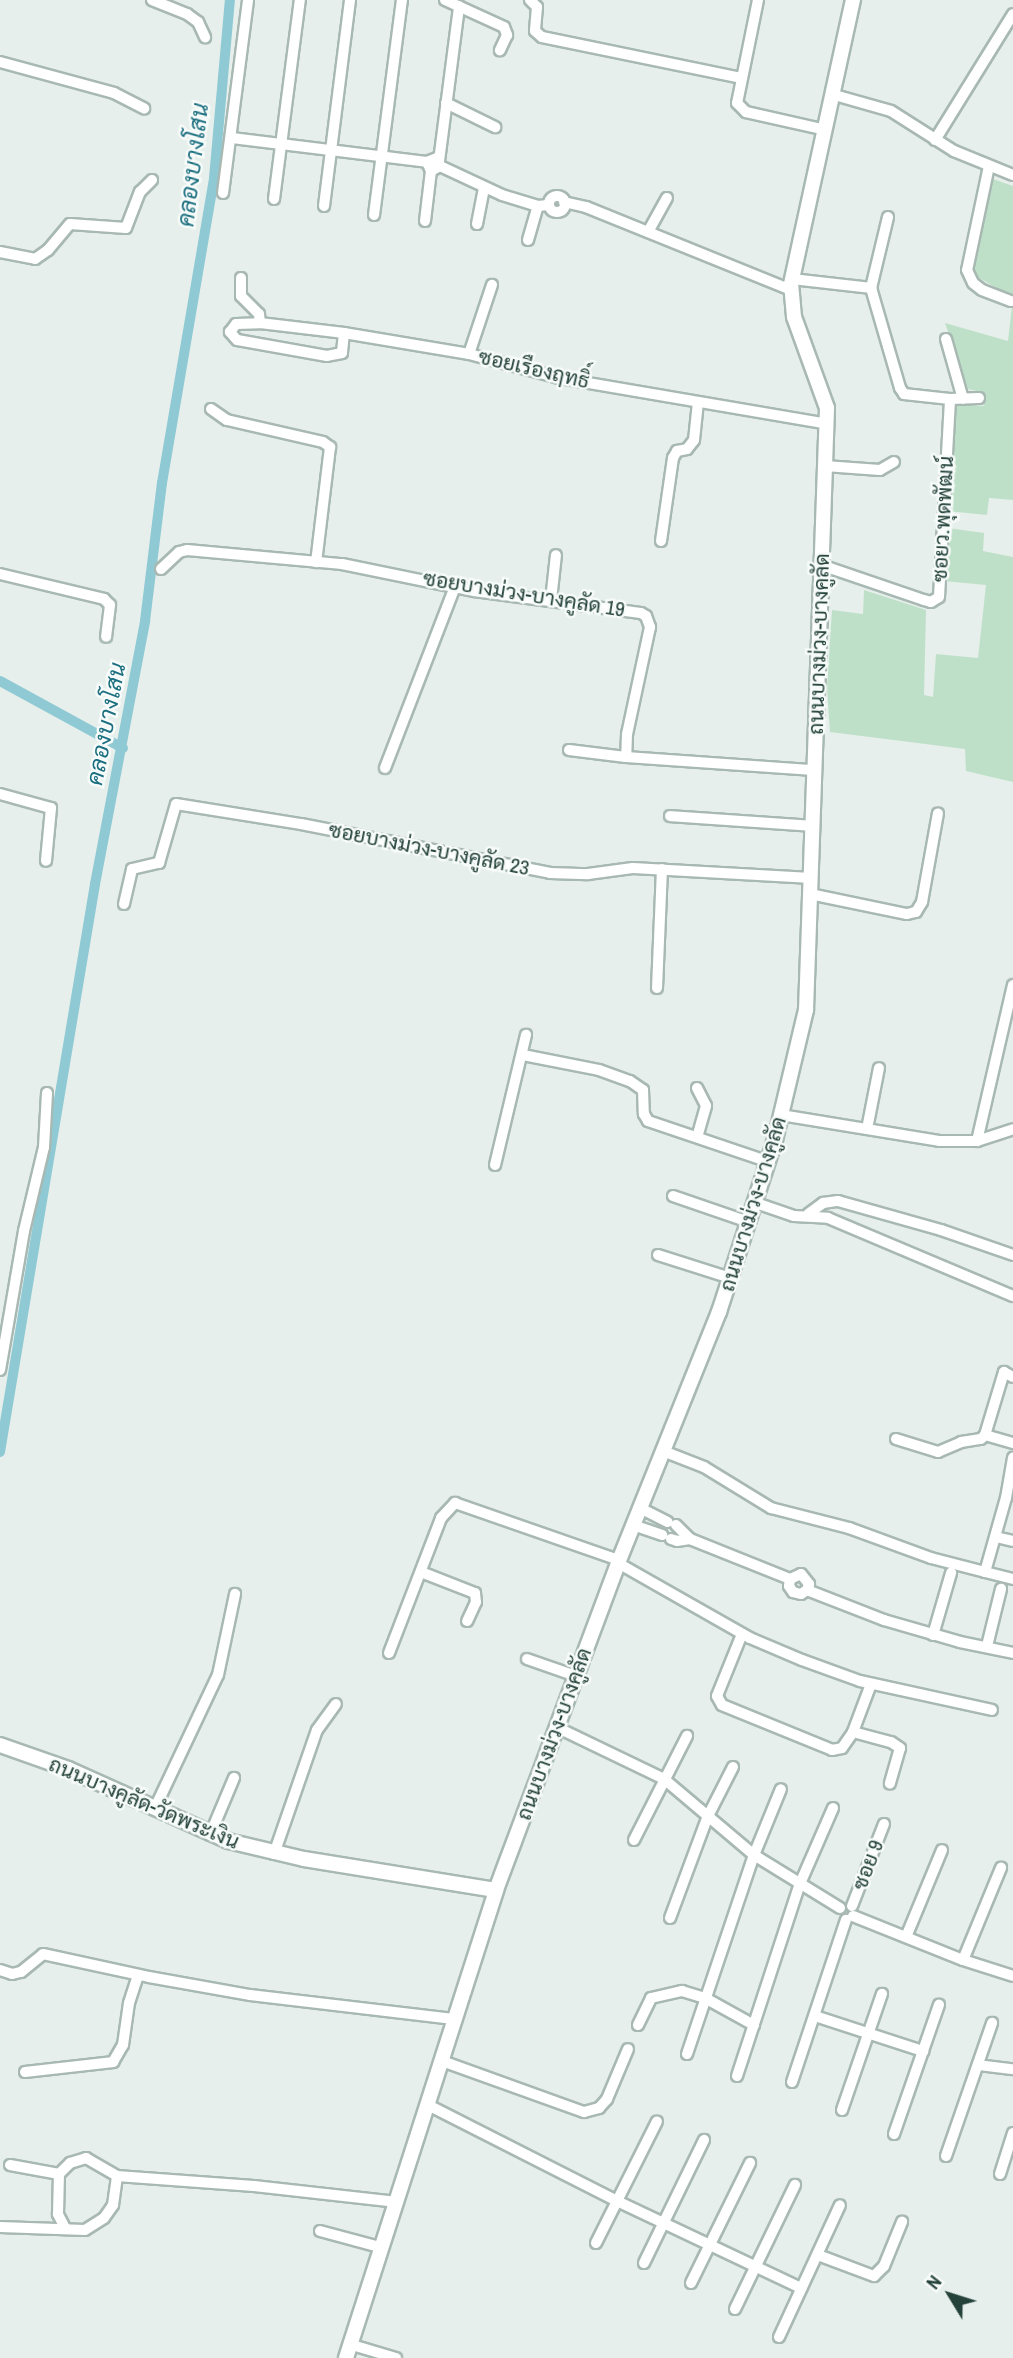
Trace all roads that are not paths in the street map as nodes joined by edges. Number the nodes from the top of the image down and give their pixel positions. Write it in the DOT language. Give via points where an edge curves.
graph roads {
  1 [pos="152,0"];
  2 [pos="248,0"];
  3 [pos="300,0"];
  4 [pos="350,0"];
  5 [pos="402,0"];
  6 [pos="445,0"];
  7 [pos="530,0"];
  8 [pos="758,0"];
  9 [pos="853,0"];
  10 [pos="459,6"];
  11 [pos="1013,14"];
  12 [pos="205,37"];
  13 [pos="500,50"];
  14 [pos="0,62"];
  15 [pos="740,78"];
  16 [pos="831,94"];
  17 [pos="446,103"];
  18 [pos="144,108"];
  19 [pos="495,127"];
  20 [pos="822,129"];
  21 [pos="232,138"];
  22 [pos="935,140"];
  23 [pos="281,145"];
  24 [pos="332,152"];
  25 [pos="382,156"];
  26 [pos="434,165"];
  27 [pos="989,166"];
  28 [pos="1013,175"];
  29 [pos="152,180"];
  30 [pos="484,188"];
  31 [pos="223,193"];
  32 [pos="667,198"];
  33 [pos="274,199"];
  34 [pos="324,206"];
  35 [pos="543,206"];
  36 [pos="374,215"];
  37 [pos="888,217"];
  38 [pos="425,221"];
  39 [pos="477,223"];
  40 [pos="648,232"];
  41 [pos="528,240"];
  42 [pos="0,252"];
  43 [pos="241,278"];
  44 [pos="492,285"];
  45 [pos="792,285"];
  46 [pos="872,288"];
  47 [pos="1010,301"];
  48 [pos="260,323"];
  49 [pos="344,333"];
  50 [pos="946,339"];
  51 [pos="469,354"];
  52 [pos="979,398"];
  53 [pos="950,399"];
  54 [pos="963,399"];
  55 [pos="698,402"];
  56 [pos="211,409"];
  57 [pos="827,424"];
  58 [pos="894,463"];
  59 [pos="825,466"];
  60 [pos="662,541"];
  61 [pos="556,555"];
  62 [pos="316,562"];
  63 [pos="821,565"];
  64 [pos="161,569"];
  65 [pos="0,574"];
  66 [pos="455,586"];
  67 [pos="551,600"];
  68 [pos="106,637"];
  69 [pos="569,750"];
  70 [pos="625,757"];
  71 [pos="385,768"];
  72 [pos="814,770"];
  73 [pos="0,794"];
  74 [pos="938,813"];
  75 [pos="670,816"];
  76 [pos="813,826"];
  77 [pos="46,861"];
  78 [pos="662,869"];
  79 [pos="810,878"];
  80 [pos="810,894"];
  81 [pos="124,904"];
  82 [pos="1013,985"];
  83 [pos="657,988"];
  84 [pos="526,1035"];
  85 [pos="523,1055"];
  86 [pos="879,1068"];
  87 [pos="697,1088"];
  88 [pos="47,1093"];
  89 [pos="781,1115"];
  90 [pos="867,1129"];
  91 [pos="1013,1129"];
  92 [pos="697,1137"];
  93 [pos="977,1141"];
  94 [pos="769,1162"];
  95 [pos="495,1165"];
  96 [pos="673,1196"];
  97 [pos="756,1203"];
  98 [pos="808,1214"];
  99 [pos="749,1222"];
  100 [pos="658,1255"];
  101 [pos="1013,1255"];
  102 [pos="730,1279"];
  103 [pos="1013,1296"];
  104 [pos="0,1370"];
  105 [pos="1013,1377"];
  106 [pos="985,1435"];
  107 [pos="896,1439"];
  108 [pos="1013,1443"];
  109 [pos="663,1451"];
  110 [pos="1013,1458"];
  111 [pos="640,1508"];
  112 [pos="633,1525"];
  113 [pos="996,1537"];
  114 [pos="690,1539"];
  115 [pos="1013,1541"];
  116 [pos="618,1562"];
  117 [pos="421,1572"];
  118 [pos="985,1572"];
  119 [pos="951,1573"];
  120 [pos="1013,1579"];
  121 [pos="1001,1588"];
  122 [pos="235,1594"];
  123 [pos="467,1621"];
  124 [pos="742,1634"];
  125 [pos="933,1635"];
  126 [pos="987,1646"];
  127 [pos="389,1653"];
  128 [pos="1013,1653"];
  129 [pos="527,1659"];
  130 [pos="576,1676"];
  131 [pos="871,1684"];
  132 [pos="336,1704"];
  133 [pos="992,1710"];
  134 [pos="558,1728"];
  135 [pos="853,1732"];
  136 [pos="687,1737"];
  137 [pos="0,1745"];
  138 [pos="733,1767"];
  139 [pos="234,1778"];
  140 [pos="664,1779"];
  141 [pos="890,1784"];
  142 [pos="781,1789"];
  143 [pos="155,1808"];
  144 [pos="833,1808"];
  145 [pos="708,1816"];
  146 [pos="884,1824"];
  147 [pos="210,1835"];
  148 [pos="634,1840"];
  149 [pos="942,1850"];
  150 [pos="274,1854"];
  151 [pos="754,1855"];
  152 [pos="1001,1868"];
  153 [pos="799,1886"];
  154 [pos="496,1889"];
  155 [pos="851,1914"];
  156 [pos="670,1918"];
  157 [pos="906,1937"];
  158 [pos="963,1960"];
  159 [pos="0,1970"];
  160 [pos="138,1975"];
  161 [pos="1013,1976"];
  162 [pos="882,1994"];
  163 [pos="705,1998"];
  164 [pos="939,2005"];
  165 [pos="815,2016"];
  166 [pos="454,2019"];
  167 [pos="992,2023"];
  168 [pos="638,2025"];
  169 [pos="754,2025"];
  170 [pos="869,2033"];
  171 [pos="628,2049"];
  172 [pos="923,2051"];
  173 [pos="687,2054"];
  174 [pos="442,2061"];
  175 [pos="978,2065"];
  176 [pos="1013,2069"];
  177 [pos="25,2072"];
  178 [pos="737,2076"];
  179 [pos="792,2082"];
  180 [pos="428,2105"];
  181 [pos="842,2110"];
  182 [pos="657,2121"];
  183 [pos="1013,2133"];
  184 [pos="894,2134"];
  185 [pos="704,2140"];
  186 [pos="946,2156"];
  187 [pos="750,2163"];
  188 [pos="10,2165"];
  189 [pos="59,2174"];
  190 [pos="1000,2174"];
  191 [pos="117,2176"];
  192 [pos="794,2185"];
  193 [pos="617,2201"];
  194 [pos="397,2202"];
  195 [pos="840,2205"];
  196 [pos="902,2222"];
  197 [pos="664,2223"];
  198 [pos="0,2227"];
  199 [pos="65,2228"];
  200 [pos="320,2231"];
  201 [pos="596,2243"];
  202 [pos="709,2245"];
  203 [pos="383,2248"];
  204 [pos="818,2255"];
  205 [pos="644,2263"];
  206 [pos="755,2266"];
  207 [pos="691,2283"];
  208 [pos="801,2288"];
  209 [pos="735,2309"];
  210 [pos="779,2337"];
  211 [pos="349,2351"];
  212 [pos="396,2358"];
  1 -- 12 [label="street" via="187,14 198,22"];
  2 -- 21 [label="street"];
  3 -- 23 [label="street"];
  4 -- 24 [label="street"];
  5 -- 25 [label="street"];
  6 -- 10 [label="street"];
  7 -- 15 [label="street" via="537,7 535,31 542,37"];
  8 -- 15 [label="street"];
  9 -- 16 [label="street, ถนนบางม่วง-บางคูลัด"];
  10 -- 13 [label="street" via="504,27 507,34"];
  10 -- 17 [label="street"];
  11 -- 22 [label="street"];
  14 -- 18 [label="street" via="114,93"];
  15 -- 20 [label="street" via="736,97 741,108"];
  16 -- 20 [label="street, ถนนบางม่วง-บางคูลัด"];
  16 -- 22 [label="street" via="891,111"];
  17 -- 19 [label="street"];
  17 -- 26 [label="street"];
  20 -- 45 [label="street, ถนนบางม่วง-บางคูลัด"];
  21 -- 23 [label="street"];
  21 -- 31 [label="street"];
  22 -- 27 [label="street"];
  23 -- 24 [label="street"];
  23 -- 33 [label="street"];
  24 -- 25 [label="street"];
  24 -- 34 [label="street"];
  25 -- 26 [label="street"];
  25 -- 36 [label="street"];
  26 -- 30 [label="street"];
  26 -- 38 [label="street"];
  27 -- 28 [label="street"];
  27 -- 47 [label="street" via="967,270 982,290"];
  29 -- 42 [label="street" via="139,192 125,228 70,224 35,259"];
  30 -- 35 [label="street"];
  30 -- 39 [label="street"];
  32 -- 40 [label="street"];
  35 -- 40 [label="street" via="560,212 565,202 586,206"];
  35 -- 41 [label="street"];
  37 -- 46 [label="street"];
  40 -- 45 [label="street"];
  43 -- 48 [label="street" via="241,296 258,314"];
  44 -- 51 [label="street"];
  45 -- 46 [label="street"];
  45 -- 57 [label="street, ถนนบางม่วง-บางคูลัด" via="794,317 827,408"];
  46 -- 53 [label="street" via="904,394"];
  48 -- 49 [label="street, ซอยเรืองฤทธิ์"];
  48 -- 49 [label="street, ซอยเรืองฤทธิ์" via="240,323 230,332 237,340 327,356 342,353"];
  49 -- 51 [label="street, ซอยเรืองฤทธิ์"];
  50 -- 54 [label="street"];
  51 -- 55 [label="street, ซอยเรืองฤทธิ์" via="559,378"];
  52 -- 54 [label="street"];
  53 -- 54 [label="street"];
  53 -- 63 [label="street, ซอยว.พุดพัฒน์" via="936,601"];
  55 -- 57 [label="street, ซอยเรืองฤทธิ์"];
  55 -- 60 [label="street" via="694,440 673,458"];
  56 -- 62 [label="street" via="227,421 330,447"];
  57 -- 59 [label="street, ถนนบางม่วง-บางคูลัด"];
  58 -- 59 [label="street" via="880,470"];
  59 -- 63 [label="street, ถนนบางม่วง-บางคูลัด"];
  61 -- 67 [label="street"];
  62 -- 64 [label="street, ซอยบางม่วง-บางคูลัด 19" via="187,551 179,552"];
  62 -- 66 [label="street, ซอยบางม่วง-บางคูลัด 19" via="368,567"];
  63 -- 72 [label="street, ถนนบางม่วง-บางคูลัด"];
  65 -- 68 [label="street" via="103,598 110,605"];
  66 -- 67 [label="street, ซอยบางม่วง-บางคูลัด 19"];
  66 -- 71 [label="street"];
  67 -- 70 [label="street, ซอยบางม่วง-บางคูลัด 19" via="625,609 641,613 649,621"];
  69 -- 70 [label="street"];
  70 -- 72 [label="street"];
  72 -- 76 [label="street, ถนนบางม่วง-บางคูลัด"];
  73 -- 77 [label="street" via="51,808"];
  74 -- 80 [label="street" via="916,912"];
  75 -- 76 [label="street"];
  76 -- 79 [label="street, ถนนบางม่วง-บางคูลัด"];
  78 -- 79 [label="street, ซอยบางม่วง-บางคูลัด 23"];
  78 -- 81 [label="street, ซอยบางม่วง-บางคูลัด 23" via="550,873 176,804 159,863 132,869"];
  78 -- 83 [label="street"];
  79 -- 80 [label="street, ถนนบางม่วง-บางคูลัด"];
  80 -- 89 [label="street, ถนนบางม่วง-บางคูลัด" via="806,1010"];
  82 -- 93 [label="street"];
  84 -- 85 [label="street"];
  85 -- 92 [label="street" via="630,1080 643,1090 646,1119"];
  85 -- 95 [label="street"];
  86 -- 90 [label="street"];
  87 -- 92 [label="street" via="706,1106"];
  88 -- 104 [label="street" via="44,1147"];
  89 -- 90 [label="street"];
  89 -- 94 [label="street, ถนนบางม่วง-บางคูลัด"];
  90 -- 93 [label="street" via="939,1141"];
  91 -- 93 [label="street"];
  92 -- 94 [label="street"];
  94 -- 97 [label="street, ถนนบางม่วง-บางคูลัด"];
  96 -- 99 [label="street"];
  97 -- 98 [label="street" via="794,1216"];
  97 -- 99 [label="street, ถนนบางม่วง-บางคูลัด"];
  98 -- 101 [label="street" via="824,1203 838,1201"];
  98 -- 103 [label="street" via="828,1218"];
  99 -- 102 [label="street, ถนนบางม่วง-บางคูลัด"];
  100 -- 102 [label="street"];
  102 -- 109 [label="street, ถนนบางม่วง-บางคูลัด"];
  105 -- 106 [label="street" via="1004,1372"];
  106 -- 107 [label="street" via="938,1452"];
  106 -- 108 [label="street"];
  109 -- 111 [label="street, ถนนบางม่วง-บางคูลัด"];
  109 -- 118 [label="street" via="704,1467 771,1508"];
  110 -- 113 [label="street"];
  111 -- 112 [label="street, ถนนบางม่วง-บางคูลัด"];
  111 -- 114 [label="street"];
  112 -- 114 [label="street" via="666,1537"];
  112 -- 116 [label="street, ถนนบางม่วง-บางคูลัด"];
  113 -- 115 [label="street"];
  113 -- 118 [label="street"];
  114 -- 125 [label="street" via="790,1579 795,1575 806,1578 807,1590"];
  116 -- 117 [label="street" via="454,1503 441,1518"];
  116 -- 124 [label="street"];
  116 -- 130 [label="street, ถนนบางม่วง-บางคูลัด"];
  117 -- 123 [label="street" via="475,1593 477,1602"];
  117 -- 127 [label="street"];
  118 -- 120 [label="street"];
  119 -- 125 [label="street"];
  121 -- 126 [label="street"];
  122 -- 143 [label="street" via="218,1675"];
  124 -- 131 [label="street"];
  124 -- 135 [label="street" via="717,1696 722,1705 832,1750 842,1748"];
  125 -- 126 [label="street"];
  126 -- 128 [label="street"];
  129 -- 130 [label="street"];
  130 -- 134 [label="street, ถนนบางม่วง-บางคูลัด"];
  131 -- 133 [label="street"];
  131 -- 135 [label="street"];
  132 -- 150 [label="street" via="317,1730"];
  134 -- 140 [label="street"];
  134 -- 154 [label="street, ถนนบางม่วง-บางคูลัด"];
  135 -- 141 [label="street" via="901,1748"];
  136 -- 140 [label="street"];
  137 -- 143 [label="street, ถนนบางคูลัด-วัดพระเงิน"];
  138 -- 145 [label="street"];
  139 -- 147 [label="street"];
  140 -- 145 [label="street"];
  140 -- 148 [label="street"];
  142 -- 151 [label="street"];
  143 -- 147 [label="street, ถนนบางคูลัด-วัดพระเงิน"];
  144 -- 153 [label="street"];
  145 -- 151 [label="street"];
  145 -- 156 [label="street"];
  146 -- 155 [label="street, ซอย 9"];
  147 -- 150 [label="street, ถนนบางคูลัด-วัดพระเงิน"];
  149 -- 157 [label="street"];
  150 -- 154 [label="street, ถนนบางคูลัด-วัดพระเงิน"];
  151 -- 153 [label="street"];
  151 -- 163 [label="street"];
  152 -- 158 [label="street"];
  153 -- 155 [label="street" via="840,1908 844,1904"];
  153 -- 169 [label="street"];
  154 -- 166 [label="street, ถนนบางม่วง-บางคูลัด"];
  155 -- 157 [label="street"];
  155 -- 165 [label="street, ซอย 9"];
  157 -- 158 [label="street"];
  158 -- 161 [label="street"];
  159 -- 160 [label="street" via="21,1972 43,1954"];
  160 -- 166 [label="street" via="303,2002"];
  160 -- 177 [label="street" via="122,2045 113,2062"];
  162 -- 170 [label="street"];
  163 -- 168 [label="street" via="682,1991 660,1994 645,2005"];
  163 -- 169 [label="street"];
  163 -- 173 [label="street"];
  164 -- 172 [label="street"];
  165 -- 170 [label="street"];
  165 -- 179 [label="street, ซอย 9"];
  166 -- 174 [label="street, ถนนบางม่วง-บางคูลัด"];
  167 -- 175 [label="street"];
  169 -- 178 [label="street"];
  170 -- 172 [label="street"];
  170 -- 181 [label="street"];
  171 -- 174 [label="street" via="607,2099 584,2112"];
  172 -- 184 [label="street"];
  174 -- 180 [label="street, ถนนบางม่วง-บางคูลัด"];
  175 -- 176 [label="street"];
  175 -- 186 [label="street"];
  180 -- 193 [label="street"];
  180 -- 194 [label="street, ถนนบางม่วง-บางคูลัด"];
  182 -- 193 [label="street"];
  183 -- 190 [label="street"];
  185 -- 197 [label="street"];
  187 -- 202 [label="street"];
  188 -- 189 [label="street"];
  189 -- 191 [label="street" via="70,2163 86,2158"];
  189 -- 199 [label="street" via="58,2214"];
  191 -- 194 [label="street"];
  191 -- 199 [label="street" via="116,2196 104,2218 85,2230"];
  192 -- 206 [label="street"];
  193 -- 197 [label="street"];
  193 -- 201 [label="street"];
  194 -- 203 [label="street, ถนนบางม่วง-บางคูลัด"];
  195 -- 204 [label="street"];
  196 -- 204 [label="street" via="884,2266 874,2276"];
  197 -- 202 [label="street"];
  197 -- 205 [label="street"];
  198 -- 199 [label="street"];
  200 -- 203 [label="street"];
  202 -- 206 [label="street"];
  202 -- 207 [label="street"];
  203 -- 211 [label="street, ถนนบางม่วง-บางคูลัด"];
  204 -- 208 [label="street"];
  206 -- 208 [label="street"];
  206 -- 209 [label="street"];
  208 -- 210 [label="street"];
  211 -- 212 [label="street"];
}
